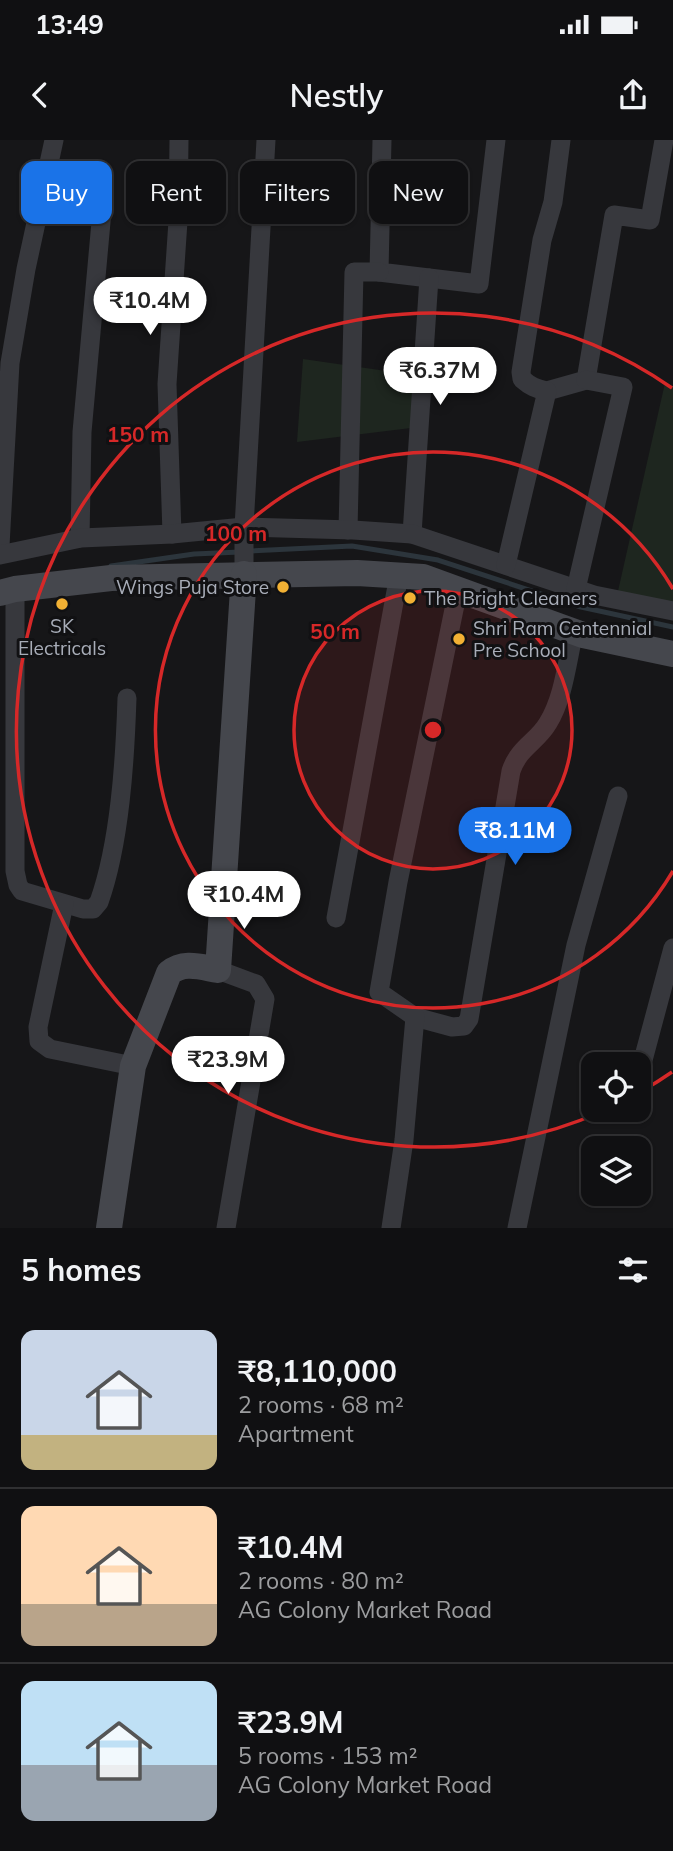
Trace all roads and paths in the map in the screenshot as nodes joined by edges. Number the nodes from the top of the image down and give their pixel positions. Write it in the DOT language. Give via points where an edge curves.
graph roads {
  1 [pos="54,140"];
  2 [pos="180,140"];
  3 [pos="266,140"];
  4 [pos="382,140"];
  5 [pos="496,140"];
  6 [pos="561,140"];
  7 [pos="664,140"];
  8 [pos="101,224"];
  9 [pos="379,272"];
  10 [pos="429,278"];
  11 [pos="586,380"];
  12 [pos="547,391"];
  13 [pos="348,530"];
  14 [pos="244,531"];
  15 [pos="172,534"];
  16 [pos="412,534"];
  17 [pos="80,538"];
  18 [pos="0,546"];
  19 [pos="0,555"];
  20 [pos="506,565"];
  21 [pos="244,569"];
  22 [pos="399,575"];
  23 [pos="576,589"];
  24 [pos="458,590"];
  25 [pos="8,591"];
  26 [pos="673,611"];
  27 [pos="574,632"];
  28 [pos="673,654"];
  29 [pos="127,698"];
  30 [pos="618,796"];
  31 [pos="9,884"];
  32 [pos="64,904"];
  33 [pos="335,918"];
  34 [pos="673,948"];
  35 [pos="218,970"];
  36 [pos="415,1017"];
  37 [pos="645,1052"];
  38 [pos="133,1066"];
  39 [pos="109,1228"];
  40 [pos="226,1228"];
  41 [pos="391,1228"];
  42 [pos="517,1228"];
  1 -- 18 [label="street" via="10,363"];
  2 -- 15 [label="street" via="167,384"];
  3 -- 14 [label="street"];
  4 -- 9 [label="street"];
  5 -- 10 [label="street" via="479,284"];
  6 -- 12 [label="street" via="521,372 528,384"];
  7 -- 11 [label="street" via="650,220 614,215"];
  8 -- 17 [label="street" via="82,432"];
  9 -- 10 [label="street"];
  9 -- 13 [label="street" via="354,272"];
  10 -- 16 [label="street"];
  11 -- 12 [label="street"];
  11 -- 23 [label="street" via="623,387"];
  12 -- 20 [label="street"];
  13 -- 14 [label="street"];
  13 -- 16 [label="street"];
  14 -- 15 [label="street"];
  14 -- 21 [label="street"];
  15 -- 17 [label="street"];
  16 -- 20 [label="street"];
  17 -- 19 [label="street"];
  20 -- 23 [label="street"];
  21 -- 22 [label="street"];
  21 -- 25 [label="street"];
  21 -- 35 [label="street"];
  22 -- 24 [label="street" via="423,577"];
  22 -- 33 [label="street"];
  23 -- 26 [label="street"];
  24 -- 27 [label="street"];
  24 -- 36 [label="street" via="379,992"];
  25 -- 31 [label="street" via="15,871"];
  27 -- 28 [label="street"];
  27 -- 36 [label="street" via="554,711 541,732 518,753 511,771 469,1019 456,1028"];
  29 -- 32 [label="street" via="122,780 103,891 93,909"];
  30 -- 42 [label="street" via="576,945"];
  31 -- 32 [label="street"];
  32 -- 38 [label="street" via="39,1041 50,1049"];
  34 -- 37 [label="street"];
  35 -- 38 [label="street" via="187,965 169,973"];
  35 -- 40 [label="street" via="256,984 265,999"];
  36 -- 41 [label="street"];
  38 -- 39 [label="street"];
}
